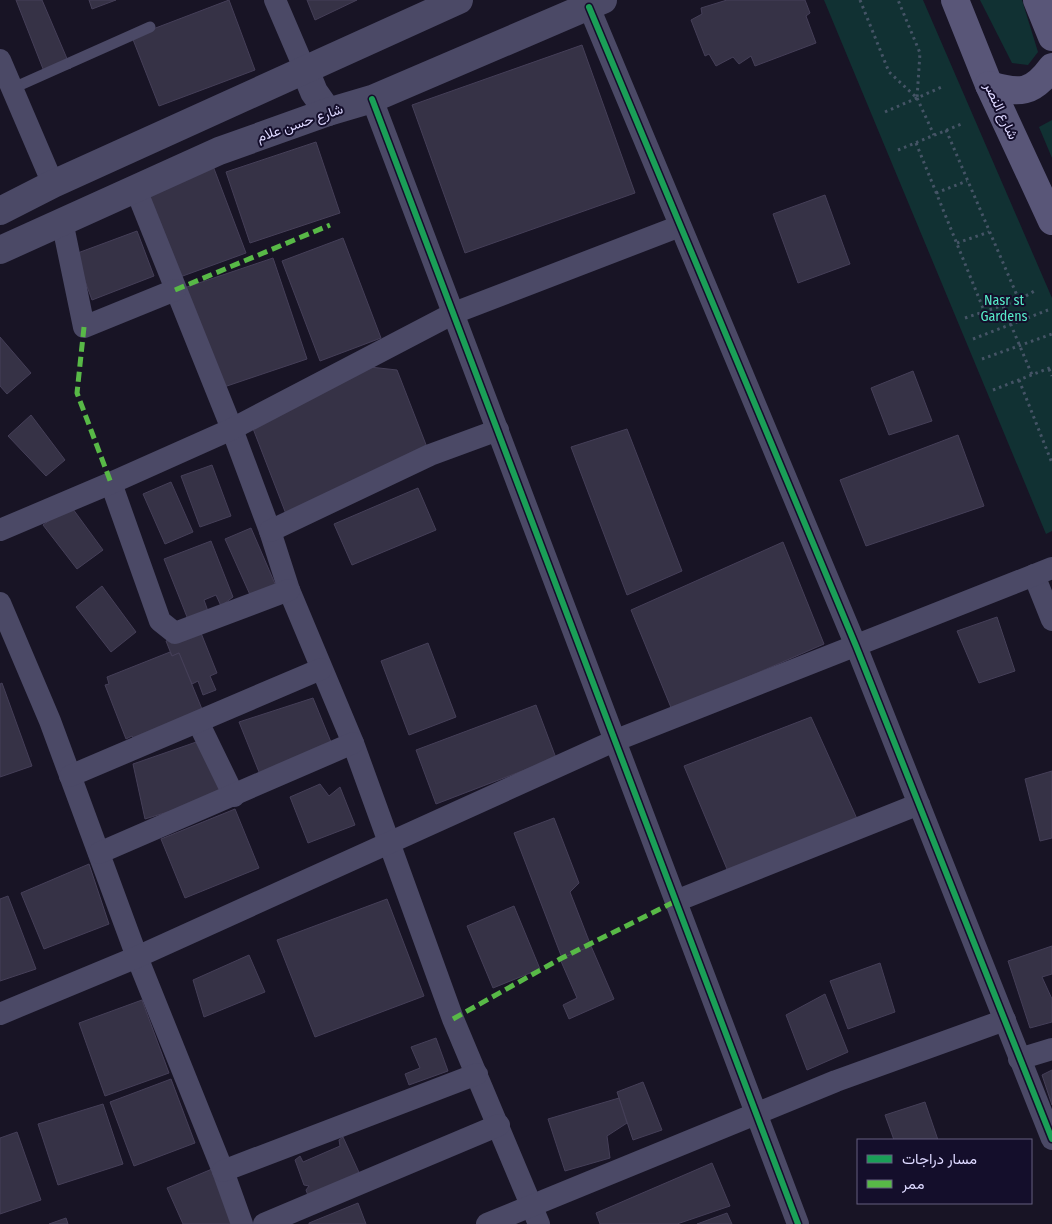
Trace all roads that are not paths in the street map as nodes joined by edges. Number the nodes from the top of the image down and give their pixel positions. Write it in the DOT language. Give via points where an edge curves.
graph roads {
  1 [pos="275,0"];
  2 [pos="460,0"];
  3 [pos="955,0"];
  4 [pos="1037,0"];
  5 [pos="596,3"];
  6 [pos="150,26"];
  7 [pos="1052,37"];
  8 [pos="0,60"];
  9 [pos="1052,67"];
  10 [pos="305,70"];
  11 [pos="989,85"];
  12 [pos="11,89"];
  13 [pos="372,100"];
  14 [pos="328,112"];
  15 [pos="53,184"];
  16 [pos="135,187"];
  17 [pos="0,211"];
  18 [pos="62,221"];
  19 [pos="1052,221"];
  20 [pos="680,226"];
  21 [pos="0,250"];
  22 [pos="175,290"];
  23 [pos="454,313"];
  24 [pos="232,429"];
  25 [pos="498,430"];
  26 [pos="111,484"];
  27 [pos="0,530"];
  28 [pos="270,530"];
  29 [pos="1043,571"];
  30 [pos="289,590"];
  31 [pos="0,602"];
  32 [pos="1052,620"];
  33 [pos="7,641"];
  34 [pos="856,646"];
  35 [pos="321,669"];
  36 [pos="198,722"];
  37 [pos="614,741"];
  38 [pos="353,743"];
  39 [pos="70,776"];
  40 [pos="234,796"];
  41 [pos="918,804"];
  42 [pos="388,842"];
  43 [pos="99,853"];
  44 [pos="676,901"];
  45 [pos="137,957"];
  46 [pos="0,1014"];
  47 [pos="1005,1020"];
  48 [pos="1052,1049"];
  49 [pos="1019,1059"];
  50 [pos="477,1074"];
  51 [pos="757,1114"];
  52 [pos="498,1125"];
  53 [pos="1052,1139"];
  54 [pos="223,1171"];
  55 [pos="536,1215"];
  56 [pos="242,1224"];
  57 [pos="264,1224"];
  58 [pos="487,1224"];
  59 [pos="798,1224"];
  1 -- 10 [label="street"];
  2 -- 10 [label="street"];
  3 -- 11 [label="main road, شارع النصر"];
  4 -- 7 [label="main road"];
  5 -- 13 [label="street, شارع حسن علام"];
  5 -- 20 [label="street"];
  6 -- 12 [label="lane"];
  8 -- 12 [label="street"];
  9 -- 11 [label="main road" via="1040,82 1021,92"];
  10 -- 14 [label="street" via="314,92"];
  10 -- 15 [label="street"];
  11 -- 19 [label="main road, شارع النصر"];
  12 -- 15 [label="street"];
  13 -- 14 [label="street, شارع حسن علام"];
  13 -- 23 [label="street"];
  14 -- 16 [label="street, شارع حسن علام" via="219,151"];
  15 -- 17 [label="street"];
  16 -- 18 [label="street, شارع حسن علام"];
  16 -- 22 [label="street"];
  18 -- 21 [label="street, شارع حسن علام"];
  18 -- 22 [label="street" via="84,327"];
  20 -- 23 [label="street"];
  20 -- 34 [label="street"];
  22 -- 24 [label="street"];
  23 -- 24 [label="street"];
  23 -- 25 [label="street"];
  24 -- 26 [label="street"];
  24 -- 28 [label="street"];
  25 -- 28 [label="street" via="430,456"];
  25 -- 37 [label="street"];
  26 -- 27 [label="street"];
  26 -- 30 [label="street" via="160,621 175,633"];
  28 -- 30 [label="street"];
  29 -- 32 [label="street"];
  29 -- 34 [label="street"];
  30 -- 35 [label="street"];
  31 -- 33 [label="street"];
  33 -- 39 [label="street" via="50,721"];
  34 -- 37 [label="street"];
  34 -- 41 [label="street"];
  35 -- 36 [label="street"];
  35 -- 38 [label="street"];
  36 -- 39 [label="street"];
  36 -- 40 [label="street"];
  37 -- 42 [label="street"];
  37 -- 44 [label="street"];
  38 -- 40 [label="street"];
  38 -- 42 [label="street"];
  39 -- 43 [label="street"];
  40 -- 43 [label="street"];
  41 -- 44 [label="street"];
  41 -- 47 [label="street"];
  42 -- 45 [label="street"];
  42 -- 50 [label="street" via="453,1019"];
  43 -- 45 [label="street"];
  44 -- 51 [label="street"];
  45 -- 46 [label="street"];
  45 -- 54 [label="street"];
  47 -- 49 [label="street"];
  47 -- 51 [label="street" via="836,1081"];
  48 -- 49 [label="street"];
  49 -- 53 [label="street"];
  50 -- 52 [label="street"];
  50 -- 54 [label="street"];
  51 -- 55 [label="street"];
  51 -- 59 [label="street"];
  52 -- 55 [label="street"];
  52 -- 57 [label="street"];
  54 -- 56 [label="street"];
  55 -- 58 [label="street"];
}
